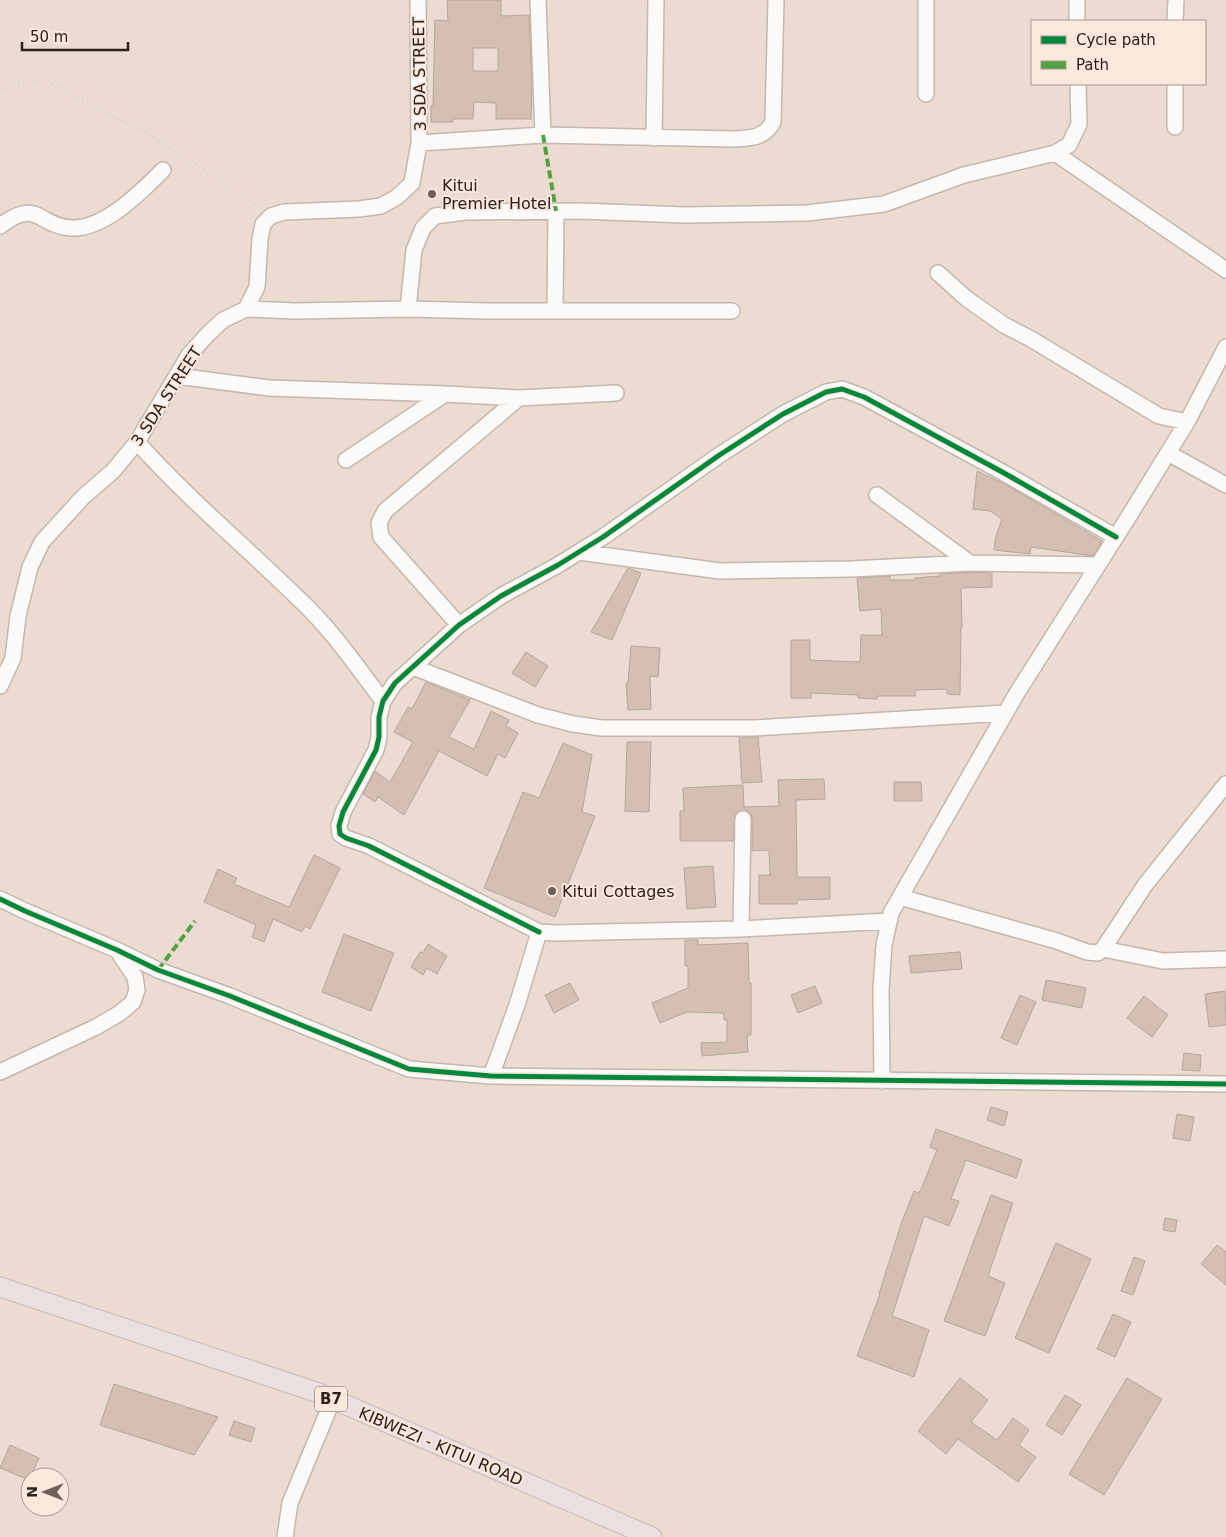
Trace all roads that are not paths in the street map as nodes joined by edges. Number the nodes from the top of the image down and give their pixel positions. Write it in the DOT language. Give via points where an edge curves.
graph roads {
  1 [pos="418,0"];
  2 [pos="538,0"];
  3 [pos="656,0"];
  4 [pos="776,0"];
  5 [pos="926,0"];
  6 [pos="1077,0"];
  7 [pos="1176,0"];
  8 [pos="1077,20"];
  9 [pos="1176,20"];
  10 [pos="1078,85"];
  11 [pos="1175,85"];
  12 [pos="926,94"];
  13 [pos="1175,127"];
  14 [pos="543,135"];
  15 [pos="654,138"];
  16 [pos="419,143"];
  17 [pos="1055,153"];
  18 [pos="164,170"];
  19 [pos="556,211"];
  20 [pos="0,226"];
  21 [pos="1226,270"];
  22 [pos="938,273"];
  23 [pos="246,309"];
  24 [pos="408,309"];
  25 [pos="555,311"];
  26 [pos="732,311"];
  27 [pos="1226,346"];
  28 [pos="177,376"];
  29 [pos="616,393"];
  30 [pos="445,394"];
  31 [pos="519,398"];
  32 [pos="1187,422"];
  33 [pos="137,442"];
  34 [pos="1168,453"];
  35 [pos="346,460"];
  36 [pos="1226,485"];
  37 [pos="877,495"];
  38 [pos="1116,537"];
  39 [pos="578,552"];
  40 [pos="970,563"];
  41 [pos="1098,565"];
  42 [pos="459,625"];
  43 [pos="413,667"];
  44 [pos="0,686"];
  45 [pos="383,700"];
  46 [pos="1005,713"];
  47 [pos="1226,784"];
  48 [pos="743,819"];
  49 [pos="900,897"];
  50 [pos="0,899"];
  51 [pos="889,921"];
  52 [pos="741,928"];
  53 [pos="539,932"];
  54 [pos="1103,949"];
  55 [pos="116,950"];
  56 [pos="1226,959"];
  57 [pos="0,1072"];
  58 [pos="491,1076"];
  59 [pos="882,1081"];
  60 [pos="1226,1084"];
  61 [pos="0,1287"];
  62 [pos="333,1399"];
  63 [pos="285,1537"];
  64 [pos="652,1537"];
  1 -- 16 [label="street, 3 SDA STREET"];
  2 -- 14 [label="street"];
  3 -- 15 [label="street"];
  4 -- 15 [label="street" via="773,122 769,130 742,138"];
  5 -- 12 [label="street"];
  6 -- 8 [label="street"];
  7 -- 9 [label="street"];
  10 -- 17 [label="street" via="1079,124 1069,145"];
  11 -- 13 [label="street"];
  14 -- 15 [label="street"];
  14 -- 16 [label="street"];
  16 -- 23 [label="street, 3 SDA STREET" via="412,183 381,206 359,210 284,212 271,216 263,224 257,287"];
  17 -- 19 [label="street" via="964,175 884,204 807,213 684,215"];
  17 -- 21 [label="street"];
  18 -- 20 [label="street" via="118,211 90,226 61,226 36,214 25,213"];
  19 -- 24 [label="street" via="465,212 435,216 422,228 414,250"];
  19 -- 25 [label="street"];
  22 -- 32 [label="street" via="1004,325 1159,416"];
  23 -- 24 [label="street"];
  23 -- 28 [label="street, 3 SDA STREET" via="223,320 208,334"];
  24 -- 25 [label="street"];
  25 -- 26 [label="street"];
  27 -- 32 [label="street"];
  28 -- 30 [label="street" via="269,388"];
  28 -- 33 [label="street, 3 SDA STREET"];
  29 -- 31 [label="street"];
  30 -- 31 [label="street"];
  30 -- 35 [label="street"];
  31 -- 42 [label="street" via="385,511 379,523 381,537"];
  32 -- 34 [label="street"];
  33 -- 44 [label="street, 3 SDA STREET" via="113,471 83,497 42,542 30,567 18,616 13,658"];
  33 -- 45 [label="street" via="168,477 302,602"];
  34 -- 36 [label="street"];
  34 -- 38 [label="street"];
  37 -- 40 [label="street"];
  38 -- 39 [label="street" via="864,397 842,389 826,392 783,414"];
  38 -- 41 [label="street"];
  39 -- 40 [label="street" via="720,571"];
  39 -- 42 [label="street" via="501,596"];
  40 -- 41 [label="street"];
  41 -- 46 [label="street"];
  42 -- 43 [label="street"];
  43 -- 45 [label="street"];
  43 -- 46 [label="street" via="538,714 602,728 754,728"];
  45 -- 53 [label="street" via="376,750 343,812 340,834"];
  46 -- 49 [label="street"];
  47 -- 54 [label="street" via="1145,885"];
  48 -- 52 [label="street"];
  49 -- 51 [label="street"];
  49 -- 54 [label="street" via="1087,952 1098,953"];
  50 -- 55 [label="street"];
  51 -- 52 [label="street"];
  51 -- 59 [label="street" via="881,989"];
  52 -- 53 [label="street"];
  53 -- 58 [label="street"];
  54 -- 56 [label="street" via="1163,961"];
  55 -- 57 [label="street" via="135,977 137,990 133,1002 96,1027"];
  55 -- 58 [label="street" via="158,970 409,1069"];
  58 -- 59 [label="street"];
  59 -- 60 [label="street"];
  61 -- 62 [label="main road, KIBWEZI - KITUI ROAD / B7"];
  62 -- 63 [label="street" via="290,1503"];
  62 -- 64 [label="main road, KIBWEZI - KITUI ROAD / B7"];
}
